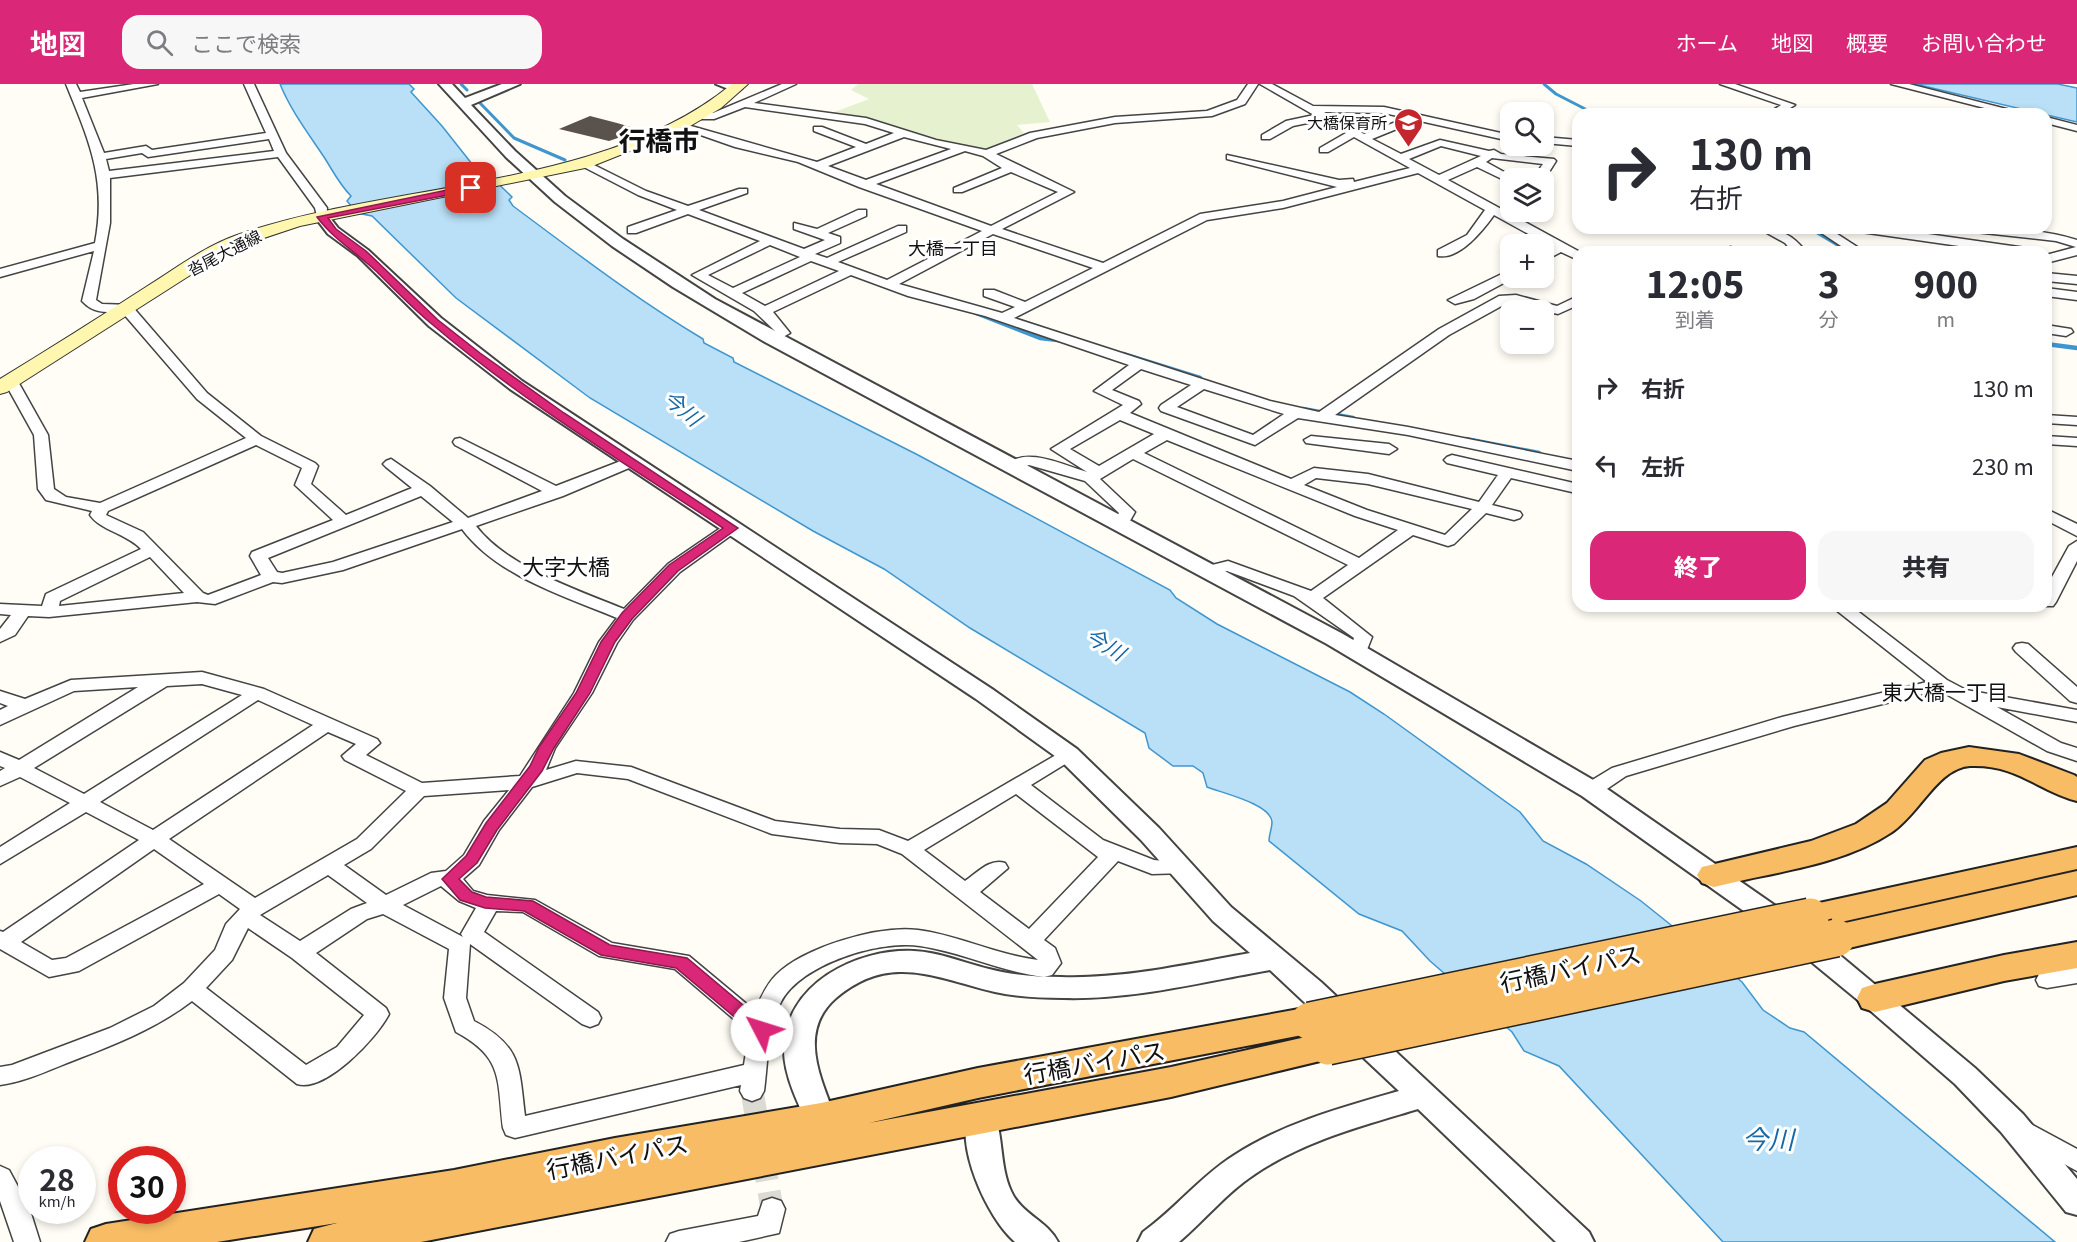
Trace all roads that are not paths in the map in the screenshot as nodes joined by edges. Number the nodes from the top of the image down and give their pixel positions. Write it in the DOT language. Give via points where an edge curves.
graph roads {
  1 [pos="71,84"];
  2 [pos="153,84"];
  3 [pos="249,84"];
  4 [pos="444,84"];
  5 [pos="514,84"];
  6 [pos="791,84"];
  7 [pos="1253,84"];
  8 [pos="1265,84"];
  9 [pos="1725,84"];
  10 [pos="1766,84"];
  11 [pos="1896,84"];
  12 [pos="733,85"];
  13 [pos="122,86"];
  14 [pos="1738,88"];
  15 [pos="76,96"];
  16 [pos="1800,97"];
  17 [pos="1785,102"];
  18 [pos="464,103"];
  19 [pos="746,104"];
  20 [pos="1990,106"];
  21 [pos="1784,108"];
  22 [pos="1986,108"];
  23 [pos="1998,108"];
  24 [pos="1313,109"];
  25 [pos="701,116"];
  26 [pos="1325,116"];
  27 [pos="2052,122"];
  28 [pos="1400,124"];
  29 [pos="852,125"];
  30 [pos="680,126"];
  31 [pos="2077,128"];
  32 [pos="902,134"];
  33 [pos="1500,134"];
  34 [pos="272,135"];
  35 [pos="1359,135"];
  36 [pos="1266,137"];
  37 [pos="1554,141"];
  38 [pos="1572,142"];
  39 [pos="865,147"];
  40 [pos="963,148"];
  41 [pos="1500,148"];
  42 [pos="1324,150"];
  43 [pos="281,153"];
  44 [pos="987,154"];
  45 [pos="1490,155"];
  46 [pos="99,157"];
  47 [pos="1231,158"];
  48 [pos="1400,158"];
  49 [pos="1478,162"];
  50 [pos="584,164"];
  51 [pos="817,166"];
  52 [pos="1417,167"];
  53 [pos="1011,168"];
  54 [pos="1545,168"];
  55 [pos="104,174"];
  56 [pos="1500,174"];
  57 [pos="525,177"];
  58 [pos="1439,179"];
  59 [pos="863,184"];
  60 [pos="958,190"];
  61 [pos="743,191"];
  62 [pos="1492,209"];
  63 [pos="686,210"];
  64 [pos="862,213"];
  65 [pos="329,215"];
  66 [pos="798,226"];
  67 [pos="902,229"];
  68 [pos="993,229"];
  69 [pos="632,230"];
  70 [pos="818,233"];
  71 [pos="2052,233"];
  72 [pos="1776,234"];
  73 [pos="1830,234"];
  74 [pos="1902,234"];
  75 [pos="2025,234"];
  76 [pos="2058,238"];
  77 [pos="770,241"];
  78 [pos="2077,244"];
  79 [pos="101,245"];
  80 [pos="1794,246"];
  81 [pos="1849,246"];
  82 [pos="1985,246"];
  83 [pos="1561,247"];
  84 [pos="1554,251"];
  85 [pos="2077,251"];
  86 [pos="1442,252"];
  87 [pos="1572,253"];
  88 [pos="808,255"];
  89 [pos="2052,256"];
  90 [pos="828,262"];
  91 [pos="1103,267"];
  92 [pos="850,271"];
  93 [pos="0,273"];
  94 [pos="2052,278"];
  95 [pos="1500,279"];
  96 [pos="2077,280"];
  97 [pos="888,284"];
  98 [pos="989,293"];
  99 [pos="2052,293"];
  100 [pos="730,294"];
  101 [pos="2077,296"];
  102 [pos="1455,300"];
  103 [pos="1572,303"];
  104 [pos="1025,306"];
  105 [pos="126,308"];
  106 [pos="763,312"];
  107 [pos="1003,318"];
  108 [pos="2052,331"];
  109 [pos="2067,332"];
  110 [pos="771,338"];
  111 [pos="1141,363"];
  112 [pos="6,384"];
  113 [pos="1202,384"];
  114 [pos="1295,413"];
  115 [pos="1119,414"];
  116 [pos="1322,417"];
  117 [pos="2052,419"];
  118 [pos="2077,421"];
  119 [pos="1166,434"];
  120 [pos="256,439"];
  121 [pos="1311,440"];
  122 [pos="2052,440"];
  123 [pos="460,442"];
  124 [pos="2077,442"];
  125 [pos="1132,453"];
  126 [pos="1376,460"];
  127 [pos="1452,460"];
  128 [pos="631,462"];
  129 [pos="391,464"];
  130 [pos="1572,465"];
  131 [pos="1014,466"];
  132 [pos="1507,473"];
  133 [pos="1094,475"];
  134 [pos="1292,485"];
  135 [pos="1572,487"];
  136 [pos="424,489"];
  137 [pos="556,493"];
  138 [pos="1483,507"];
  139 [pos="102,508"];
  140 [pos="1514,515"];
  141 [pos="2052,517"];
  142 [pos="343,520"];
  143 [pos="1121,523"];
  144 [pos="466,524"];
  145 [pos="2072,525"];
  146 [pos="731,528"];
  147 [pos="1411,529"];
  148 [pos="2077,546"];
  149 [pos="152,550"];
  150 [pos="1360,565"];
  151 [pos="1210,571"];
  152 [pos="271,577"];
  153 [pos="2052,594"];
  154 [pos="197,597"];
  155 [pos="1312,598"];
  156 [pos="0,609"];
  157 [pos="22,612"];
  158 [pos="49,612"];
  159 [pos="1848,612"];
  160 [pos="627,616"];
  161 [pos="0,637"];
  162 [pos="2022,648"];
  163 [pos="1358,653"];
  164 [pos="165,680"];
  165 [pos="1941,684"];
  166 [pos="257,693"];
  167 [pos="1961,696"];
  168 [pos="0,697"];
  169 [pos="2077,697"];
  170 [pos="25,705"];
  171 [pos="2077,716"];
  172 [pos="0,720"];
  173 [pos="327,724"];
  174 [pos="1068,754"];
  175 [pos="2077,756"];
  176 [pos="0,758"];
  177 [pos="18,767"];
  178 [pos="0,780"];
  179 [pos="528,782"];
  180 [pos="1018,784"];
  181 [pos="419,790"];
  182 [pos="1591,790"];
  183 [pos="2077,791"];
  184 [pos="84,802"];
  185 [pos="154,839"];
  186 [pos="1094,843"];
  187 [pos="909,849"];
  188 [pos="0,857"];
  189 [pos="2077,858"];
  190 [pos="329,865"];
  191 [pos="998,868"];
  192 [pos="1179,868"];
  193 [pos="1714,875"];
  194 [pos="450,879"];
  195 [pos="221,884"];
  196 [pos="2077,884"];
  197 [pos="965,892"];
  198 [pos="490,903"];
  199 [pos="385,905"];
  200 [pos="251,912"];
  201 [pos="1823,927"];
  202 [pos="3,940"];
  203 [pos="466,940"];
  204 [pos="1029,942"];
  205 [pos="300,952"];
  206 [pos="2077,955"];
  207 [pos="1273,958"];
  208 [pos="2077,975"];
  209 [pos="2047,980"];
  210 [pos="192,989"];
  211 [pos="1875,998"];
  212 [pos="590,1018"];
  213 [pos="762,1030"];
  214 [pos="1319,1034"];
  215 [pos="0,1076"];
  216 [pos="1422,1096"];
  217 [pos="981,1117"];
  218 [pos="821,1119"];
  219 [pos="2012,1123"];
  220 [pos="2077,1161"];
  221 [pos="0,1177"];
  222 [pos="2075,1198"];
  223 [pos="772,1209"];
  224 [pos="27,1242"];
  225 [pos="106,1242"];
  226 [pos="328,1242"];
  227 [pos="679,1242"];
  228 [pos="1042,1242"];
  229 [pos="1154,1242"];
  230 [pos="1578,1242"];
  1 -- 15 [label="street"];
  2 -- 13 [label="street"];
  3 -- 34 [label="street"];
  4 -- 18 [label="street"];
  5 -- 18 [label="street"];
  6 -- 19 [label="street"];
  7 -- 44 [label="street" via="1241,102 1208,114 1115,120 1034,135"];
  8 -- 24 [label="street"];
  9 -- 14 [label="street"];
  10 -- 14 [label="street"];
  11 -- 20 [label="street"];
  12 -- 25 [label="main road, 沓尾大通線"];
  13 -- 15 [label="street"];
  14 -- 17 [label="street"];
  15 -- 46 [label="street"];
  16 -- 17 [label="street"];
  17 -- 21 [label="street" via="1790,105"];
  18 -- 57 [label="street"];
  19 -- 25 [label="street" via="714,116"];
  19 -- 32 [label="street" via="866,121"];
  20 -- 22 [label="street"];
  20 -- 23 [label="street"];
  24 -- 26 [label="street"];
  24 -- 33 [label="street" via="1424,114"];
  25 -- 30 [label="main road, 沓尾大通線"];
  26 -- 35 [label="street"];
  26 -- 36 [label="street" via="1290,123"];
  27 -- 31 [label="street"];
  28 -- 35 [label="street"];
  29 -- 39 [label="street" via="823,131"];
  30 -- 50 [label="main road, 沓尾大通線"];
  30 -- 51 [label="street"];
  32 -- 39 [label="street"];
  32 -- 40 [label="street"];
  34 -- 43 [label="street"];
  34 -- 46 [label="street" via="148,154 146,149"];
  35 -- 42 [label="street"];
  35 -- 48 [label="street"];
  37 -- 38 [label="street"];
  39 -- 51 [label="street"];
  40 -- 44 [label="street"];
  40 -- 59 [label="street"];
  41 -- 45 [label="street"];
  43 -- 55 [label="street"];
  43 -- 65 [label="street"];
  44 -- 53 [label="street"];
  45 -- 48 [label="street" via="1440,143"];
  45 -- 49 [label="street"];
  45 -- 54 [label="street" via="1550,161"];
  46 -- 55 [label="street"];
  47 -- 52 [label="street" via="1339,184"];
  48 -- 52 [label="street"];
  49 -- 56 [label="street"];
  49 -- 58 [label="street"];
  50 -- 57 [label="main road, 沓尾大通線"];
  50 -- 63 [label="street"];
  51 -- 59 [label="street"];
  52 -- 58 [label="street"];
  52 -- 91 [label="street" via="1283,204 1204,217"];
  53 -- 60 [label="street"];
  53 -- 68 [label="street" via="1068,192"];
  55 -- 79 [label="street"];
  57 -- 65 [label="main road, 沓尾大通線"];
  57 -- 110 [label="street" via="684,288"];
  58 -- 62 [label="street"];
  59 -- 68 [label="street"];
  61 -- 63 [label="street"];
  62 -- 83 [label="street"];
  62 -- 86 [label="street" via="1471,238"];
  63 -- 69 [label="street"];
  63 -- 77 [label="street"];
  64 -- 70 [label="street"];
  65 -- 105 [label="main road, 沓尾大通線" via="275,227 240,240"];
  65 -- 128 [label="street" via="333,231 363,253 435,322 560,416"];
  66 -- 70 [label="street"];
  67 -- 90 [label="street"];
  68 -- 91 [label="street"];
  68 -- 97 [label="street" via="930,266"];
  70 -- 88 [label="street" via="836,240"];
  71 -- 76 [label="street"];
  72 -- 80 [label="street"];
  73 -- 81 [label="street"];
  74 -- 82 [label="street"];
  75 -- 76 [label="street"];
  76 -- 78 [label="street"];
  77 -- 88 [label="street"];
  77 -- 100 [label="street" via="699,274"];
  79 -- 93 [label="street"];
  79 -- 105 [label="street" via="89,301 99,308"];
  83 -- 84 [label="street"];
  83 -- 87 [label="street"];
  85 -- 89 [label="street"];
  88 -- 90 [label="street"];
  88 -- 100 [label="street"];
  90 -- 92 [label="street"];
  91 -- 104 [label="street"];
  92 -- 97 [label="street"];
  92 -- 106 [label="street"];
  94 -- 96 [label="street"];
  95 -- 102 [label="street"];
  97 -- 107 [label="street"];
  98 -- 104 [label="street"];
  99 -- 101 [label="street"];
  100 -- 106 [label="street"];
  103 -- 116 [label="street" via="1558,310 1504,299 1444,332"];
  104 -- 107 [label="street"];
  105 -- 112 [label="main road, 沓尾大通線"];
  105 -- 120 [label="street" via="202,396"];
  106 -- 110 [label="street" via="783,333"];
  107 -- 111 [label="street"];
  108 -- 109 [label="street"];
  110 -- 131 [label="street"];
  111 -- 113 [label="street"];
  111 -- 115 [label="street" via="1101,391 1134,404"];
  112 -- 139 [label="street" via="41,435 46,489 52,497"];
  113 -- 114 [label="street"];
  113 -- 114 [label="street" via="1166,408 1255,441"];
  114 -- 116 [label="street"];
  115 -- 119 [label="street"];
  115 -- 133 [label="street" via="1059,449"];
  116 -- 130 [label="street"];
  117 -- 118 [label="street"];
  119 -- 125 [label="street"];
  119 -- 134 [label="street"];
  120 -- 139 [label="street"];
  120 -- 142 [label="street" via="310,465 303,485"];
  121 -- 126 [label="street"];
  122 -- 124 [label="street"];
  123 -- 137 [label="street"];
  125 -- 133 [label="street"];
  125 -- 150 [label="street"];
  126 -- 134 [label="street" via="1314,473"];
  126 -- 138 [label="street"];
  127 -- 132 [label="street"];
  128 -- 137 [label="street"];
  128 -- 146 [label="street"];
  129 -- 136 [label="street"];
  131 -- 133 [label="street" via="1028,460"];
  131 -- 143 [label="street"];
  132 -- 135 [label="street"];
  132 -- 138 [label="street"];
  133 -- 143 [label="street" via="1127,512"];
  134 -- 147 [label="street"];
  136 -- 142 [label="street"];
  136 -- 144 [label="street"];
  137 -- 144 [label="street"];
  138 -- 140 [label="street"];
  138 -- 147 [label="street" via="1448,541"];
  139 -- 149 [label="street" via="100,518 137,535"];
  141 -- 145 [label="street"];
  142 -- 152 [label="street" via="258,556"];
  143 -- 151 [label="street"];
  144 -- 152 [label="street" via="337,566"];
  144 -- 160 [label="street" via="472,536 495,555"];
  146 -- 160 [label="street" via="674,568"];
  146 -- 174 [label="street" via="984,694"];
  147 -- 150 [label="street"];
  148 -- 153 [label="street"];
  149 -- 154 [label="street"];
  149 -- 158 [label="street" via="51,598"];
  150 -- 155 [label="street"];
  151 -- 155 [label="street" via="1228,566"];
  151 -- 163 [label="street"];
  152 -- 154 [label="street" via="209,600"];
  154 -- 158 [label="street"];
  155 -- 163 [label="street" via="1363,637"];
  156 -- 157 [label="street"];
  157 -- 158 [label="street"];
  157 -- 161 [label="street"];
  159 -- 165 [label="street"];
  160 -- 179 [label="street" via="608,642 583,693 546,747"];
  162 -- 169 [label="street"];
  163 -- 182 [label="street"];
  164 -- 166 [label="street" via="202,678"];
  164 -- 170 [label="street" via="71,686"];
  164 -- 177 [label="street"];
  165 -- 167 [label="street"];
  165 -- 182 [label="street" via="1789,721 1619,772"];
  166 -- 173 [label="street"];
  166 -- 184 [label="street"];
  167 -- 171 [label="street"];
  167 -- 175 [label="street"];
  168 -- 170 [label="street"];
  170 -- 172 [label="street"];
  173 -- 181 [label="street" via="370,743 352,756"];
  173 -- 185 [label="street"];
  174 -- 180 [label="street"];
  174 -- 192 [label="street"];
  176 -- 177 [label="street"];
  177 -- 178 [label="street"];
  177 -- 184 [label="street"];
  179 -- 181 [label="street"];
  179 -- 187 [label="street" via="576,767 631,773 772,827 879,837"];
  179 -- 194 [label="street" via="491,826 472,860"];
  180 -- 186 [label="street"];
  180 -- 187 [label="street"];
  181 -- 190 [label="street" via="364,844"];
  182 -- 193 [label="street"];
  183 -- 193 [label="highway" via="2060,779 2025,765 1959,758 1935,767 1897,813 1870,831 1843,842"];
  184 -- 185 [label="street"];
  184 -- 188 [label="street"];
  185 -- 195 [label="street"];
  185 -- 202 [label="street"];
  186 -- 192 [label="street" via="1152,867"];
  186 -- 204 [label="street" via="1110,856"];
  187 -- 197 [label="street"];
  189 -- 201 [label="highway, 行橋バイパス"];
  190 -- 199 [label="street"];
  190 -- 200 [label="street"];
  191 -- 197 [label="street"];
  192 -- 207 [label="street" via="1222,914"];
  193 -- 211 [label="street"];
  194 -- 198 [label="street" via="466,896"];
  194 -- 199 [label="street" via="438,878"];
  195 -- 200 [label="street"];
  195 -- 202 [label="street" via="71,965 49,969"];
  196 -- 201 [label="highway, 行橋バイパス"];
  197 -- 204 [label="street"];
  198 -- 203 [label="street"];
  198 -- 213 [label="street" via="527,905 607,950 681,962"];
  199 -- 203 [label="street"];
  199 -- 205 [label="street" via="359,914"];
  200 -- 205 [label="street"];
  200 -- 210 [label="street" via="234,930 224,954"];
  201 -- 214 [label="highway, 行橋バイパス, bridge"];
  203 -- 212 [label="street"];
  203 -- 213 [label="street" via="455,998 464,1026 481,1035 506,1060 515,1128 754,1082"];
  204 -- 213 [label="street" via="1047,954 1050,963 1044,969 1019,966 917,937 845,949 784,981 765,1014"];
  205 -- 210 [label="street" via="378,1014 345,1053 305,1077"];
  206 -- 211 [label="highway"];
  207 -- 216 [label="street" via="1311,989"];
  207 -- 218 [label="street" via="1103,987 999,982 914,961 862,968 825,991 810,1008 802,1028 799,1050 805,1080"];
  208 -- 209 [label="street"];
  210 -- 215 [label="street" via="143,1023"];
  211 -- 219 [label="street" via="1965,1076"];
  214 -- 217 [label="highway, 行橋バイパス" via="1171,1082"];
  214 -- 218 [label="highway, 行橋バイパス" via="978,1083"];
  216 -- 229 [label="street" via="1306,1133 1262,1154 1221,1181 1177,1227"];
  216 -- 230 [label="street"];
  217 -- 226 [label="highway, 行橋バイパス"];
  217 -- 228 [label="street" via="984,1157 994,1190 1006,1214 1028,1235"];
  218 -- 225 [label="highway, 行橋バイパス" via="615,1154 454,1187"];
  219 -- 220 [label="street"];
  219 -- 222 [label="street"];
  221 -- 224 [label="street" via="16,1207"];
  223 -- 227 [label="street" via="770,1225"];
}
